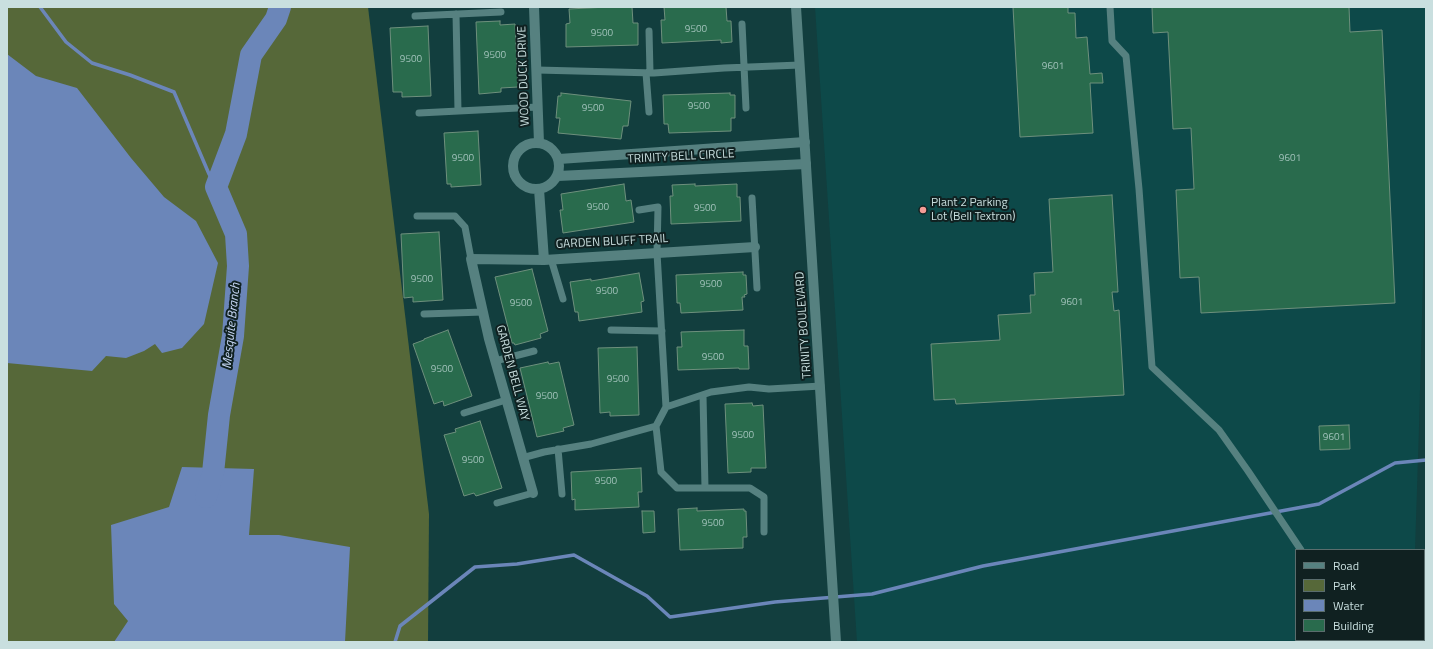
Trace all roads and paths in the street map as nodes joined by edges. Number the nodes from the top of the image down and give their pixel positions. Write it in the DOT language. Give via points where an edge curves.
graph roads {
  1 [pos="534,7"];
  2 [pos="796,7"];
  3 [pos="1110,7"];
  4 [pos="501,12"];
  5 [pos="456,14"];
  6 [pos="415,16"];
  7 [pos="742,24"];
  8 [pos="649,31"];
  9 [pos="800,65"];
  10 [pos="743,67"];
  11 [pos="537,70"];
  12 [pos="648,72"];
  13 [pos="538,107"];
  14 [pos="746,108"];
  15 [pos="458,111"];
  16 [pos="649,112"];
  17 [pos="419,113"];
  18 [pos="805,142"];
  19 [pos="539,143"];
  20 [pos="558,159"];
  21 [pos="806,164"];
  22 [pos="558,176"];
  23 [pos="539,190"];
  24 [pos="752,198"];
  25 [pos="639,210"];
  26 [pos="417,216"];
  27 [pos="755,247"];
  28 [pos="657,253"];
  29 [pos="471,259"];
  30 [pos="547,259"];
  31 [pos="757,288"];
  32 [pos="563,298"];
  33 [pos="483,312"];
  34 [pos="424,314"];
  35 [pos="611,330"];
  36 [pos="662,331"];
  37 [pos="534,351"];
  38 [pos="495,361"];
  39 [pos="821,386"];
  40 [pos="702,395"];
  41 [pos="506,400"];
  42 [pos="666,406"];
  43 [pos="464,413"];
  44 [pos="656,426"];
  45 [pos="558,449"];
  46 [pos="522,458"];
  47 [pos="705,488"];
  48 [pos="533,493"];
  49 [pos="562,494"];
  50 [pos="497,503"];
  51 [pos="764,532"];
  52 [pos="1300,549"];
  53 [pos="836,642"];
  1 -- 11 [label="street, WOOD DUCK DRIVE"];
  2 -- 9 [label="street, TRINITY BOULEVARD"];
  3 -- 52 [label="lane" via="1112,41 1126,56 1152,367 1219,430"];
  4 -- 5 [label="lane"];
  5 -- 6 [label="lane"];
  5 -- 15 [label="lane"];
  7 -- 10 [label="lane"];
  8 -- 12 [label="lane"];
  9 -- 10 [label="lane"];
  9 -- 18 [label="street, TRINITY BOULEVARD"];
  10 -- 12 [label="lane"];
  10 -- 14 [label="lane"];
  11 -- 12 [label="lane"];
  11 -- 13 [label="street, WOOD DUCK DRIVE"];
  12 -- 16 [label="lane"];
  13 -- 15 [label="lane"];
  13 -- 19 [label="street, WOOD DUCK DRIVE"];
  15 -- 17 [label="lane"];
  18 -- 20 [label="street, TRINITY BELL CIRCLE"];
  18 -- 21 [label="street, TRINITY BOULEVARD"];
  19 -- 20 [label="street" via="552,149"];
  19 -- 23 [label="street" via="525,146 518,152 513,170 522,185"];
  20 -- 22 [label="street"];
  21 -- 22 [label="street, TRINITY BELL CIRCLE"];
  21 -- 39 [label="street, TRINITY BOULEVARD"];
  22 -- 23 [label="street" via="554,182"];
  23 -- 30 [label="street"];
  24 -- 27 [label="lane"];
  25 -- 28 [label="lane" via="658,206"];
  26 -- 29 [label="lane" via="455,216 465,227"];
  27 -- 28 [label="street, GARDEN BLUFF TRAIL"];
  27 -- 31 [label="lane"];
  28 -- 30 [label="street, GARDEN BLUFF TRAIL"];
  28 -- 36 [label="lane"];
  29 -- 30 [label="street, GARDEN BLUFF TRAIL"];
  29 -- 33 [label="street, GARDEN BELL WAY"];
  30 -- 32 [label="lane"];
  33 -- 34 [label="lane"];
  33 -- 38 [label="street, GARDEN BELL WAY"];
  35 -- 36 [label="lane"];
  36 -- 42 [label="lane"];
  37 -- 38 [label="lane"];
  38 -- 41 [label="street, GARDEN BELL WAY"];
  39 -- 40 [label="lane" via="769,389 748,387"];
  39 -- 53 [label="street, TRINITY BOULEVARD"];
  40 -- 42 [label="lane"];
  40 -- 47 [label="lane"];
  41 -- 43 [label="lane"];
  41 -- 46 [label="street, GARDEN BELL WAY"];
  42 -- 44 [label="lane"];
  44 -- 45 [label="lane" via="591,444"];
  44 -- 47 [label="lane" via="661,472 677,488"];
  45 -- 46 [label="lane"];
  45 -- 49 [label="lane"];
  46 -- 48 [label="street, GARDEN BELL WAY"];
  47 -- 51 [label="lane" via="750,488 764,497"];
  48 -- 50 [label="lane"];
}
